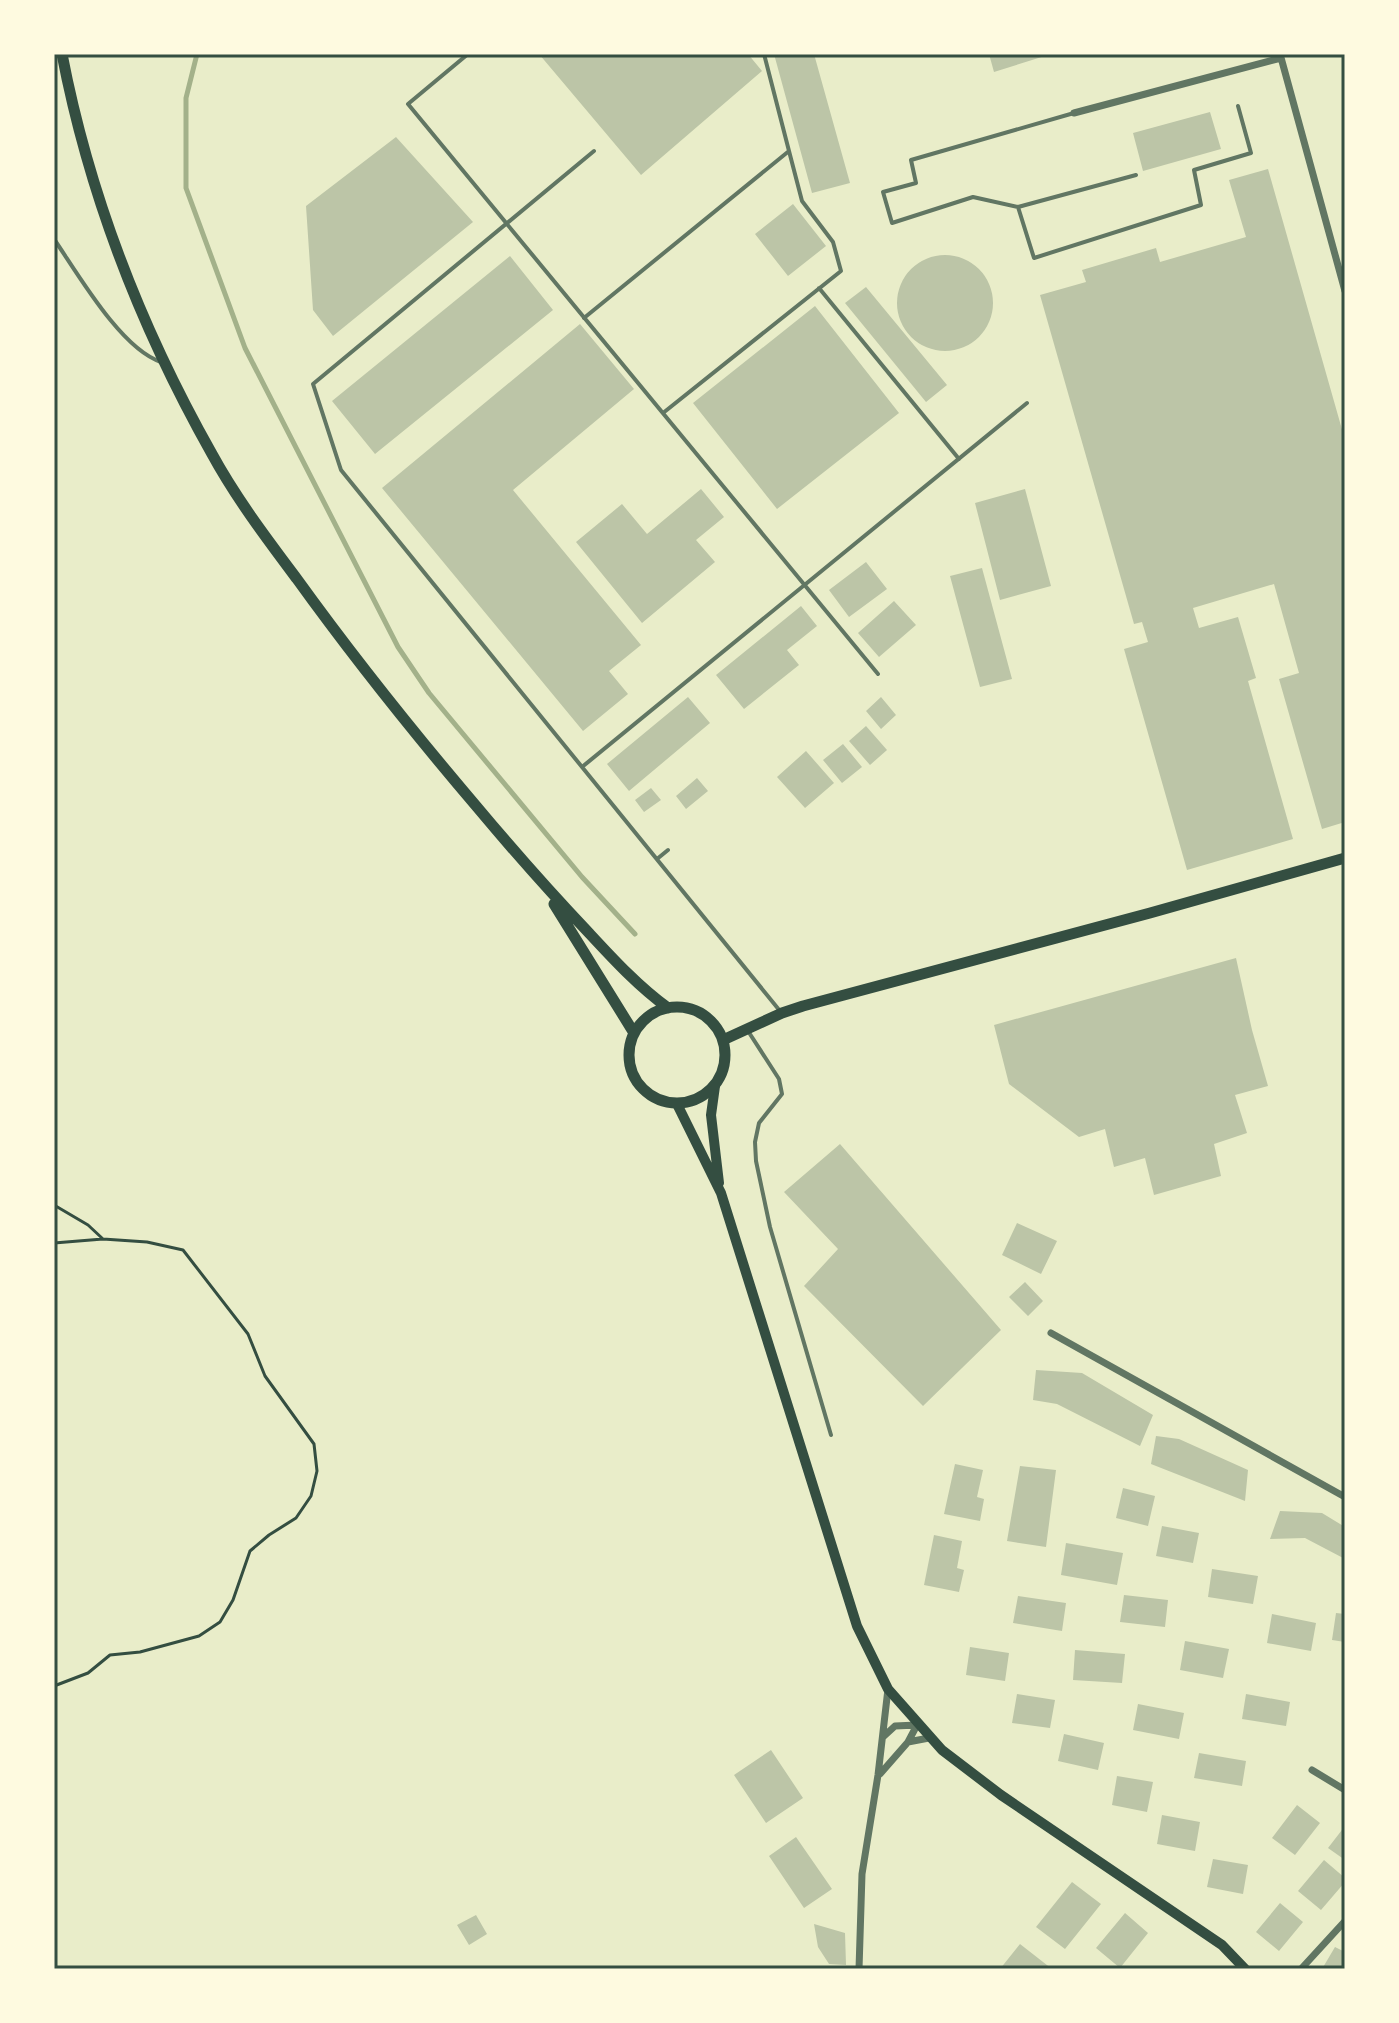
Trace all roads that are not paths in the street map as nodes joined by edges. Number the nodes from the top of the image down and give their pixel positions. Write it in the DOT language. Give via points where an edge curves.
graph roads {
  1 [pos="62,54"];
  2 [pos="468,54"];
  3 [pos="764,54"];
  4 [pos="1280,56"];
  5 [pos="1238,106"];
  6 [pos="1074,113"];
  7 [pos="594,151"];
  8 [pos="789,151"];
  9 [pos="1136,175"];
  10 [pos="1018,207"];
  11 [pos="506,224"];
  12 [pos="54,239"];
  13 [pos="819,288"];
  14 [pos="1345,291"];
  15 [pos="584,318"];
  16 [pos="166,364"];
  17 [pos="1027,403"];
  18 [pos="663,413"];
  19 [pos="959,459"];
  20 [pos="805,585"];
  21 [pos="878,674"];
  22 [pos="582,767"];
  23 [pos="668,850"];
  24 [pos="1345,858"];
  25 [pos="657,859"];
  26 [pos="538,880"];
  27 [pos="668,1008"];
  28 [pos="782,1013"];
  29 [pos="747,1029"];
  30 [pos="634,1033"];
  31 [pos="723,1040"];
  32 [pos="715,1086"];
  33 [pos="677,1104"];
  34 [pos="721,1193"];
  35 [pos="1051,1333"];
  36 [pos="831,1435"];
  37 [pos="1345,1497"];
  38 [pos="888,1689"];
  39 [pos="917,1725"];
  40 [pos="883,1737"];
  41 [pos="929,1738"];
  42 [pos="908,1742"];
  43 [pos="1312,1770"];
  44 [pos="878,1775"];
  45 [pos="1345,1790"];
  46 [pos="1345,1921"];
  47 [pos="859,1969"];
  48 [pos="1245,1969"];
  49 [pos="1301,1969"];
  1 -- 16 [label="main road" via="81,140 123,268"];
  2 -- 11 [label="lane" via="408,104"];
  3 -- 8 [label="lane"];
  4 -- 6 [label="street"];
  4 -- 14 [label="street"];
  5 -- 10 [label="lane" via="1251,153 1194,170 1201,205 1034,258"];
  6 -- 10 [label="lane" via="911,160 916,183 883,192 892,223 973,197"];
  7 -- 11 [label="lane"];
  8 -- 13 [label="lane" via="802,201 833,242 841,271"];
  8 -- 15 [label="lane"];
  9 -- 10 [label="lane"];
  11 -- 15 [label="lane"];
  11 -- 22 [label="lane" via="313,384 341,470"];
  12 -- 16 [label="lane" via="128,340"];
  13 -- 18 [label="lane"];
  13 -- 19 [label="lane"];
  15 -- 18 [label="lane"];
  16 -- 26 [label="main road" via="212,455 259,528 342,642"];
  17 -- 19 [label="lane"];
  18 -- 20 [label="lane"];
  19 -- 20 [label="lane"];
  20 -- 21 [label="lane"];
  20 -- 22 [label="lane"];
  22 -- 25 [label="lane"];
  23 -- 25 [label="lane"];
  24 -- 28 [label="main road"];
  25 -- 28 [label="lane"];
  26 -- 27 [label="main road" via="644,991"];
  26 -- 30 [label="main road"];
  27 -- 30 [label="main road" via="642,1021"];
  27 -- 31 [label="main road" via="702,1014"];
  28 -- 29 [label="main road"];
  29 -- 31 [label="main road"];
  29 -- 36 [label="lane" via="779,1079 782,1094 759,1123 756,1161"];
  30 -- 33 [label="main road" via="629,1066 635,1081 661,1102"];
  31 -- 32 [label="main road" via="726,1056"];
  32 -- 33 [label="main road" via="698,1100"];
  32 -- 34 [label="main road" via="711,1115"];
  33 -- 34 [label="main road"];
  34 -- 38 [label="main road" via="857,1626"];
  35 -- 37 [label="street"];
  38 -- 39 [label="main road"];
  38 -- 40 [label="street"];
  39 -- 40 [label="street" via="895,1726"];
  39 -- 41 [label="main road"];
  39 -- 42 [label="street"];
  40 -- 44 [label="street"];
  41 -- 42 [label="street"];
  41 -- 48 [label="main road" via="1001,1795 1222,1945"];
  42 -- 44 [label="street"];
  43 -- 45 [label="street"];
  44 -- 47 [label="street" via="862,1874"];
  46 -- 49 [label="street"];
}
